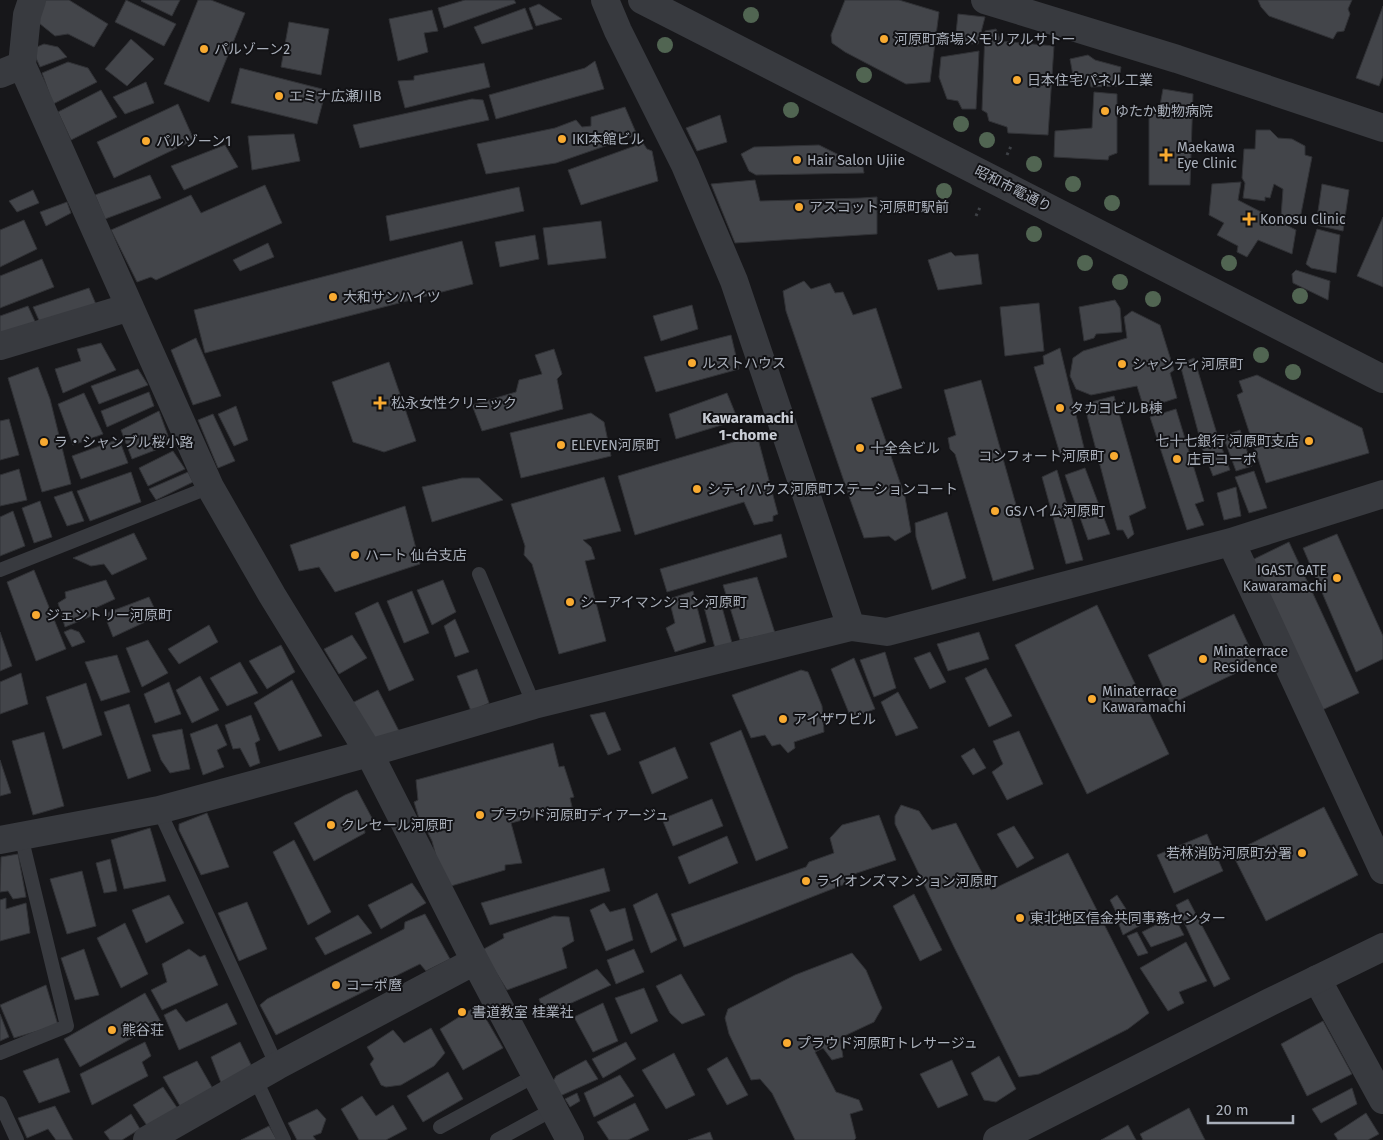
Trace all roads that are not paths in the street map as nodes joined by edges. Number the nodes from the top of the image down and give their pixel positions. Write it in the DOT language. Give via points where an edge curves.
graph roads {
  1 [pos="32,0"];
  2 [pos="605,0"];
  3 [pos="642,0"];
  4 [pos="985,0"];
  5 [pos="11,70"];
  6 [pos="1383,128"];
  7 [pos="130,307"];
  8 [pos="0,346"];
  9 [pos="1383,379"];
  10 [pos="210,487"];
  11 [pos="1383,494"];
  12 [pos="1231,542"];
  13 [pos="0,570"];
  14 [pos="479,574"];
  15 [pos="851,627"];
  16 [pos="534,705"];
  17 [pos="369,753"];
  18 [pos="159,810"];
  19 [pos="11,838"];
  20 [pos="1383,870"];
  21 [pos="1383,947"];
  22 [pos="475,961"];
  23 [pos="1317,979"];
  24 [pos="0,1053"];
  25 [pos="266,1072"];
  26 [pos="536,1075"];
  27 [pos="1383,1100"];
  28 [pos="0,1104"];
  29 [pos="554,1109"];
  30 [pos="440,1127"];
  31 [pos="17,1140"];
  32 [pos="147,1140"];
  33 [pos="284,1140"];
  34 [pos="497,1140"];
  35 [pos="570,1140"];
  36 [pos="997,1140"];
  1 -- 5 [label="street"];
  2 -- 15 [label="street" via="685,165 734,281"];
  3 -- 9 [label="street, 昭和市電通り"];
  4 -- 6 [label="street"];
  5 -- 7 [label="street"];
  7 -- 8 [label="street"];
  7 -- 10 [label="street"];
  10 -- 13 [label="lane"];
  10 -- 17 [label="street"];
  11 -- 12 [label="street"];
  12 -- 15 [label="street" via="887,632"];
  12 -- 20 [label="street"];
  14 -- 16 [label="lane"];
  15 -- 16 [label="street"];
  16 -- 17 [label="street"];
  17 -- 18 [label="street"];
  17 -- 22 [label="street"];
  18 -- 19 [label="street"];
  18 -- 25 [label="lane"];
  19 -- 24 [label="lane" via="67,1026"];
  21 -- 23 [label="street"];
  22 -- 25 [label="street"];
  22 -- 26 [label="street"];
  23 -- 27 [label="street"];
  23 -- 36 [label="street"];
  25 -- 32 [label="street"];
  25 -- 33 [label="lane"];
  26 -- 29 [label="street"];
  26 -- 30 [label="lane"];
  28 -- 31 [label="lane"];
  29 -- 34 [label="lane"];
  29 -- 35 [label="street"];
}
